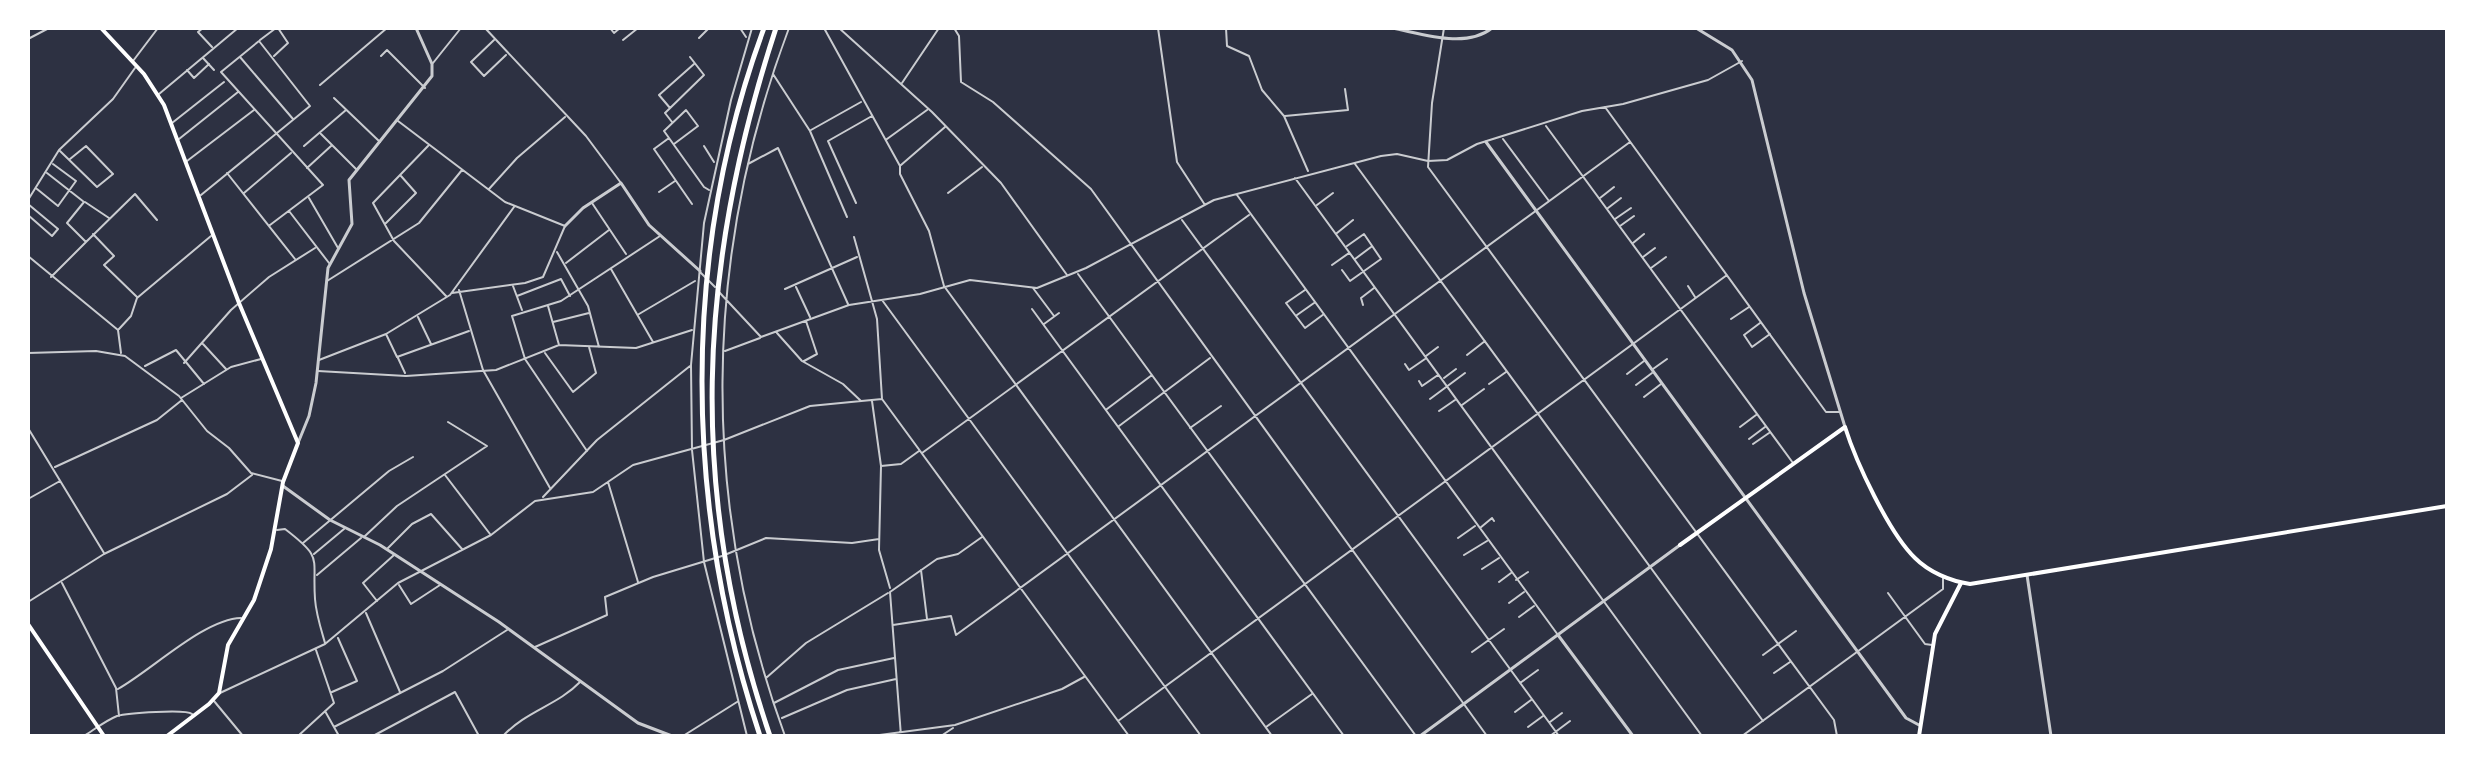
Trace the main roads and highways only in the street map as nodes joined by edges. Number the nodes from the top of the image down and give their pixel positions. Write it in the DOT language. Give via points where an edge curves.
graph roads {
  1 [pos="101,28"];
  2 [pos="764,28"];
  3 [pos="776,28"];
  4 [pos="2447,506"];
  5 [pos="1680,545"];
  6 [pos="1961,583"];
  7 [pos="28,624"];
  8 [pos="104,736"];
  9 [pos="167,736"];
  10 [pos="760,736"];
  11 [pos="770,736"];
  12 [pos="1919,736"];
  1 -- 9 [label="main road" via="158,95 172,123 298,443 257,593 228,645 219,693"];
  2 -- 10 [label="highway" via="718,199 707,273 702,381 714,545 732,637"];
  3 -- 11 [label="highway" via="750,112 723,233 711,371 724,548"];
  4 -- 6 [label="main road"];
  5 -- 6 [label="main road" via="1845,427 1907,550 1926,567"];
  6 -- 12 [label="main road" via="1932,645"];
  7 -- 8 [label="main road"];
}
